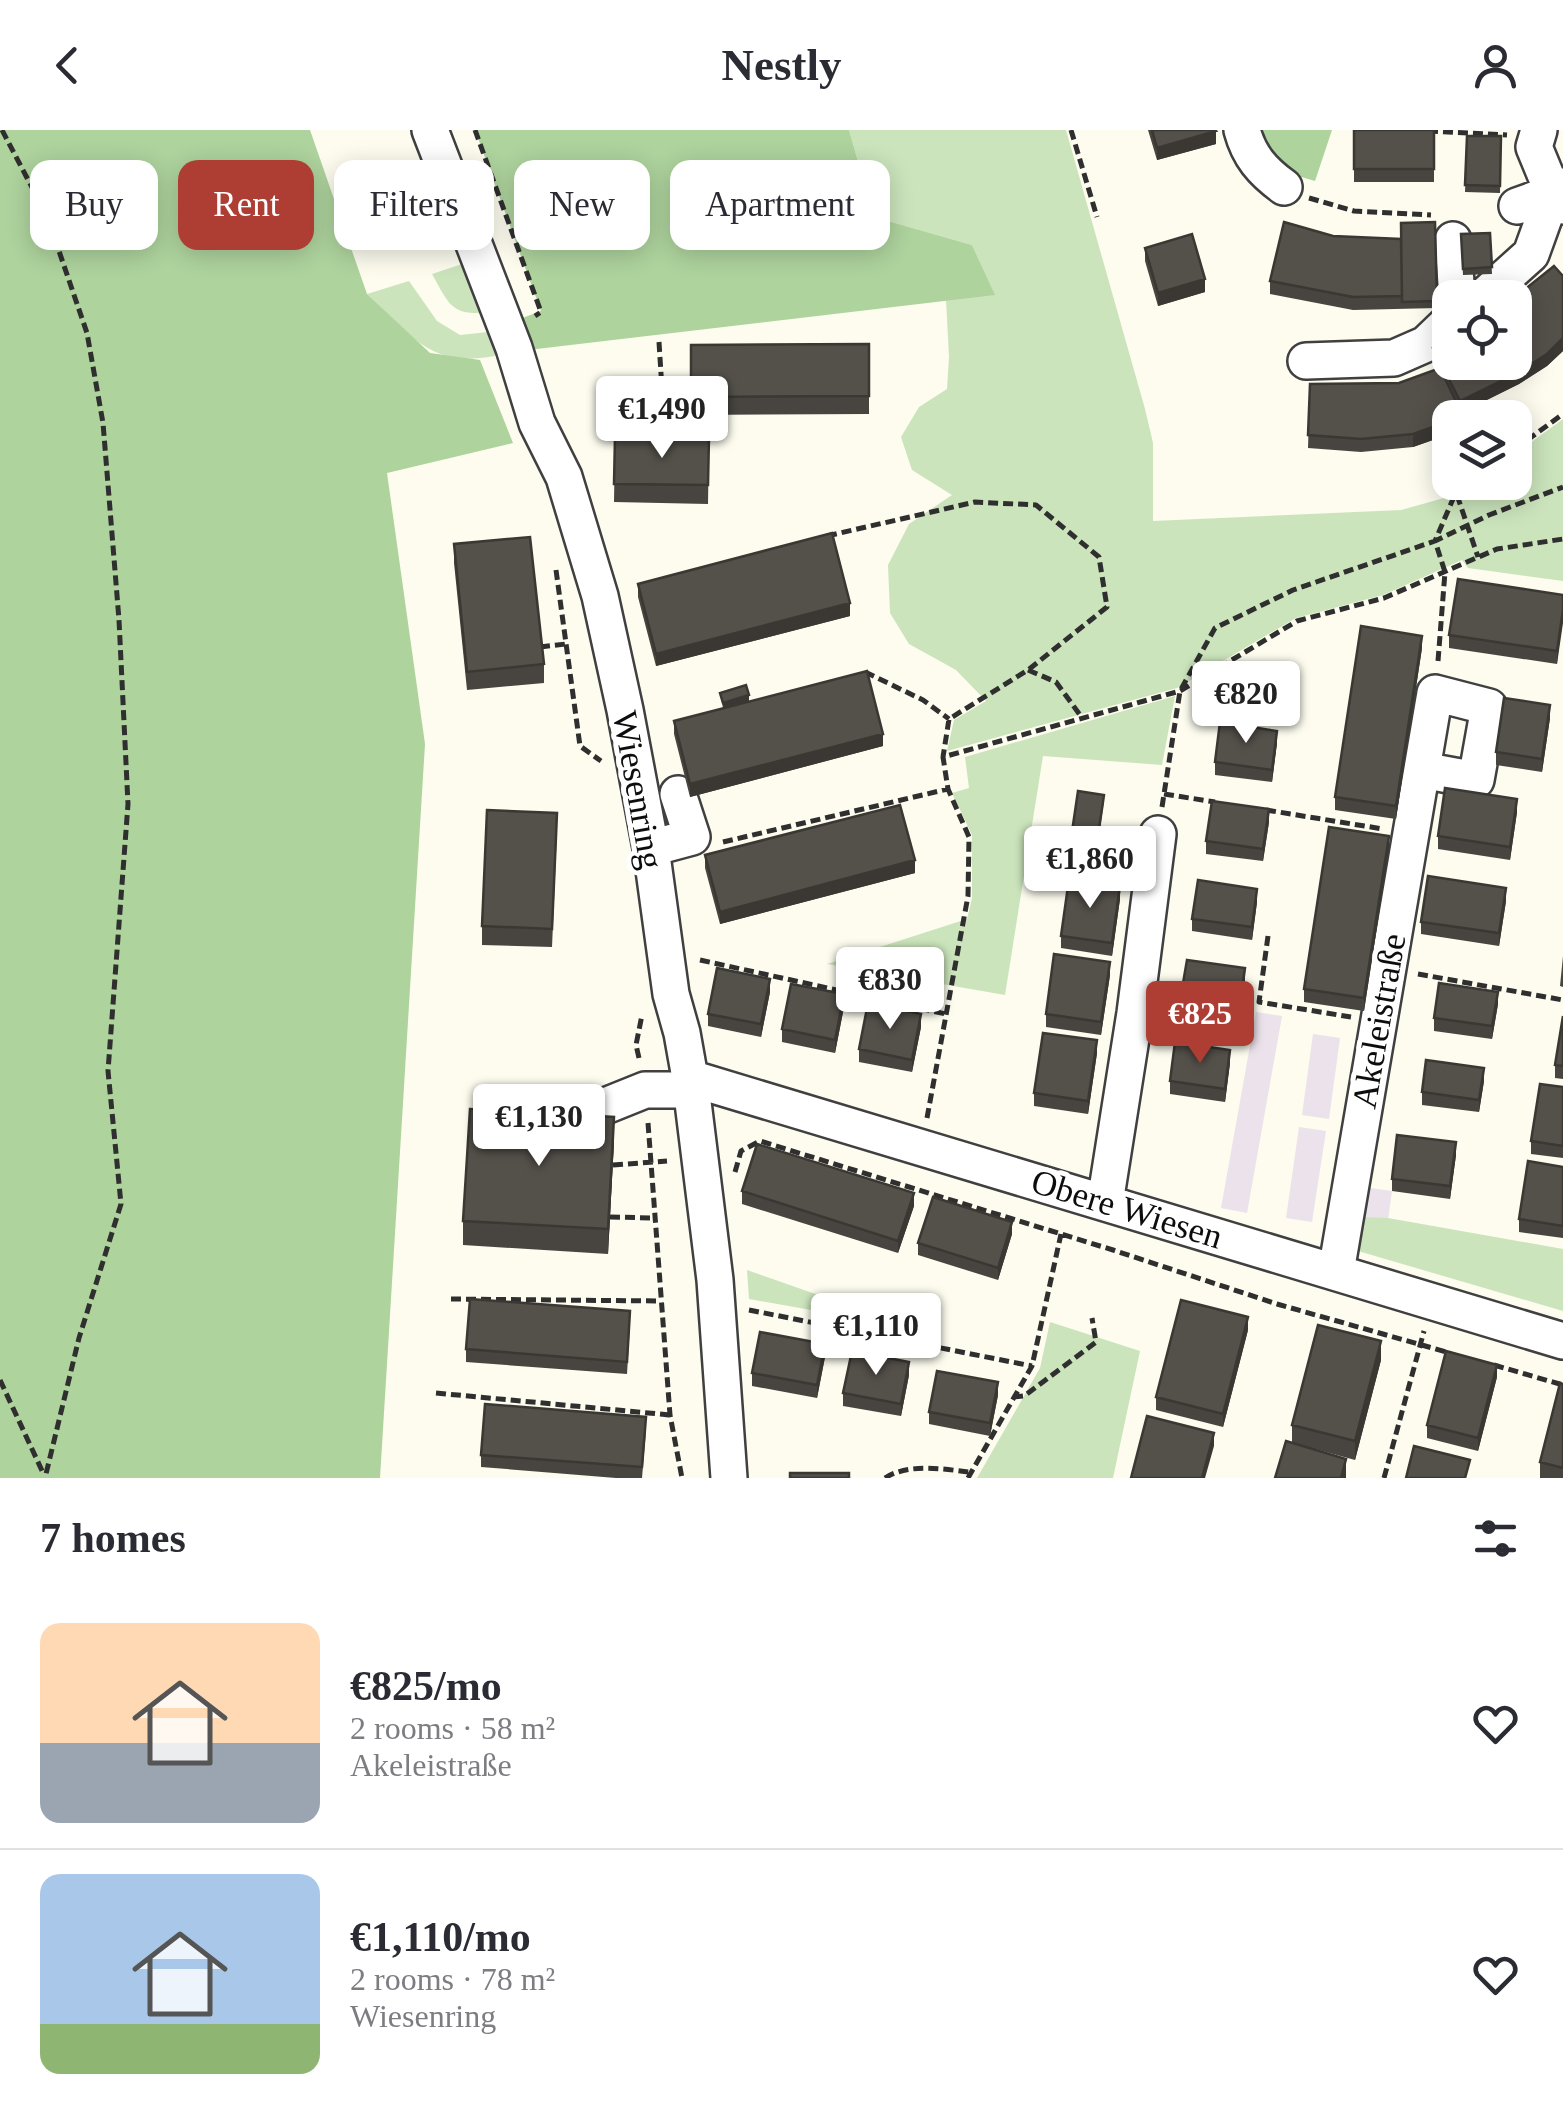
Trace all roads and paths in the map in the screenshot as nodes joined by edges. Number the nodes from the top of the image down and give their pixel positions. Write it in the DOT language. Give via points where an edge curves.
graph roads {
  1 [pos="2,130"];
  2 [pos="430,130"];
  3 [pos="476,130"];
  4 [pos="1071,130"];
  5 [pos="1428,131"];
  6 [pos="1242,132"];
  7 [pos="1538,133"];
  8 [pos="1284,187"];
  9 [pos="1560,195"];
  10 [pos="1517,206"];
  11 [pos="1097,216"];
  12 [pos="1446,228"];
  13 [pos="1454,280"];
  14 [pos="1502,280"];
  15 [pos="507,333"];
  16 [pos="1432,338"];
  17 [pos="659,342"];
  18 [pos="1306,361"];
  19 [pos="1563,414"];
  20 [pos="1532,437"];
  21 [pos="665,438"];
  22 [pos="1563,487"];
  23 [pos="1453,500"];
  24 [pos="1458,500"];
  25 [pos="1466,526"];
  26 [pos="816,539"];
  27 [pos="1563,539"];
  28 [pos="1435,541"];
  29 [pos="1478,557"];
  30 [pos="554,558"];
  31 [pos="1445,572"];
  32 [pos="566,644"];
  33 [pos="540,648"];
  34 [pos="1028,670"];
  35 [pos="848,676"];
  36 [pos="1180,691"];
  37 [pos="1435,694"];
  38 [pos="949,719"];
  39 [pos="1082,719"];
  40 [pos="943,757"];
  41 [pos="1422,770"];
  42 [pos="948,789"];
  43 [pos="640,790"];
  44 [pos="678,794"];
  45 [pos="1164,794"];
  46 [pos="1221,803"];
  47 [pos="1259,809"];
  48 [pos="1411,833"];
  49 [pos="1158,834"];
  50 [pos="651,848"];
  51 [pos="696,854"];
  52 [pos="1268,936"];
  53 [pos="700,960"];
  54 [pos="1388,969"];
  55 [pos="671,994"];
  56 [pos="1563,1000"];
  57 [pos="946,1014"];
  58 [pos="1379,1021"];
  59 [pos="691,1084"];
  60 [pos="645,1090"];
  61 [pos="510,1126"];
  62 [pos="921,1148"];
  63 [pos="700,1157"];
  64 [pos="650,1162"];
  65 [pos="613,1165"];
  66 [pos="734,1176"];
  67 [pos="1104,1203"];
  68 [pos="610,1217"];
  69 [pos="655,1218"];
  70 [pos="1061,1234"];
  71 [pos="1336,1272"];
  72 [pos="451,1300"];
  73 [pos="660,1302"];
  74 [pos="1432,1302"];
  75 [pos="716,1306"];
  76 [pos="1092,1318"];
  77 [pos="1563,1341"];
  78 [pos="1420,1345"];
  79 [pos="1453,1354"];
  80 [pos="1486,1363"];
  81 [pos="1032,1366"];
  82 [pos="0,1380"];
  83 [pos="1563,1385"];
  84 [pos="436,1393"];
  85 [pos="1013,1397"];
  86 [pos="670,1416"];
  87 [pos="968,1475"];
  88 [pos="45,1478"];
  89 [pos="682,1478"];
  90 [pos="729,1478"];
  91 [pos="885,1478"];
  92 [pos="1384,1478"];
  1 -- 88 [label="path" via="47,216 88,332 103,423 128,804 108,1071 121,1204 78,1338"];
  2 -- 15 [label="street, Wiesenring"];
  3 -- 15 [label="path" via="541,312"];
  4 -- 11 [label="path"];
  5 -- 7 [label="path"];
  6 -- 8 [label="street" via="1264,172"];
  7 -- 9 [label="street" via="1534,146"];
  8 -- 12 [label="path" via="1321,204"];
  9 -- 10 [label="street"];
  9 -- 14 [label="street" via="1532,254"];
  12 -- 13 [label="street"];
  15 -- 43 [label="street, Wiesenring" via="564,476 600,596"];
  16 -- 18 [label="street" via="1394,358"];
  17 -- 21 [label="path"];
  19 -- 20 [label="path"];
  22 -- 25 [label="path"];
  23 -- 28 [label="path"];
  24 -- 25 [label="path"];
  25 -- 28 [label="path"];
  25 -- 29 [label="path"];
  26 -- 34 [label="path" via="974,502 1036,505 1099,557 1106,607"];
  27 -- 29 [label="path"];
  28 -- 31 [label="path"];
  28 -- 36 [label="path" via="1293,590 1214,628"];
  29 -- 31 [label="path"];
  30 -- 32 [label="path"];
  31 -- 36 [label="path" via="1384,598 1297,621"];
  31 -- 37 [label="path"];
  32 -- 33 [label="path"];
  32 -- 43 [label="path" via="580,746"];
  34 -- 38 [label="path"];
  34 -- 39 [label="path" via="1056,682"];
  35 -- 38 [label="path" via="866,672"];
  36 -- 39 [label="path"];
  36 -- 45 [label="path"];
  37 -- 41 [label="street, Akeleistraße"];
  37 -- 41 [label="street" via="1489,706 1480,761 1476,780"];
  38 -- 40 [label="path"];
  39 -- 40 [label="path"];
  40 -- 42 [label="path"];
  41 -- 48 [label="street, Akeleistraße"];
  42 -- 51 [label="path"];
  42 -- 57 [label="path" via="969,837 968,896"];
  43 -- 50 [label="street, Wiesenring"];
  44 -- 51 [label="street"];
  45 -- 46 [label="path"];
  45 -- 49 [label="path"];
  47 -- 48 [label="path"];
  48 -- 54 [label="street, Akeleistraße"];
  49 -- 67 [label="street"];
  50 -- 51 [label="street"];
  50 -- 55 [label="street, Wiesenring"];
  52 -- 58 [label="path" via="1258,1002"];
  53 -- 57 [label="path"];
  54 -- 56 [label="path"];
  54 -- 58 [label="street, Akeleistraße"];
  55 -- 59 [label="street, Wiesenring"];
  55 -- 60 [label="path" via="645,1004 636,1045"];
  57 -- 62 [label="path"];
  58 -- 71 [label="street, Akeleistraße"];
  59 -- 60 [label="street, Obere Wiesen"];
  59 -- 62 [label="street, Obere Wiesen"];
  59 -- 63 [label="street, Wiesenring"];
  60 -- 61 [label="street" via="548,1128"];
  60 -- 64 [label="path"];
  62 -- 67 [label="street, Obere Wiesen"];
  63 -- 64 [label="path"];
  63 -- 75 [label="street, Wiesenring"];
  64 -- 65 [label="path"];
  64 -- 69 [label="path"];
  66 -- 70 [label="path" via="742,1151 760,1141"];
  67 -- 71 [label="street, Obere Wiesen"];
  68 -- 69 [label="path"];
  69 -- 73 [label="path"];
  70 -- 78 [label="path"];
  70 -- 81 [label="path"];
  71 -- 74 [label="street, Obere Wiesen"];
  72 -- 73 [label="path"];
  73 -- 86 [label="path"];
  74 -- 77 [label="street, Obere Wiesen"];
  74 -- 78 [label="path"];
  75 -- 81 [label="path"];
  75 -- 90 [label="street, Wiesenring"];
  76 -- 85 [label="path" via="1096,1342 1024,1396"];
  78 -- 79 [label="path"];
  78 -- 92 [label="path"];
  80 -- 83 [label="path"];
  81 -- 85 [label="path"];
  82 -- 88 [label="path"];
  84 -- 86 [label="path"];
  85 -- 87 [label="path"];
  86 -- 89 [label="path"];
  87 -- 91 [label="path" via="936,1468"];
}
